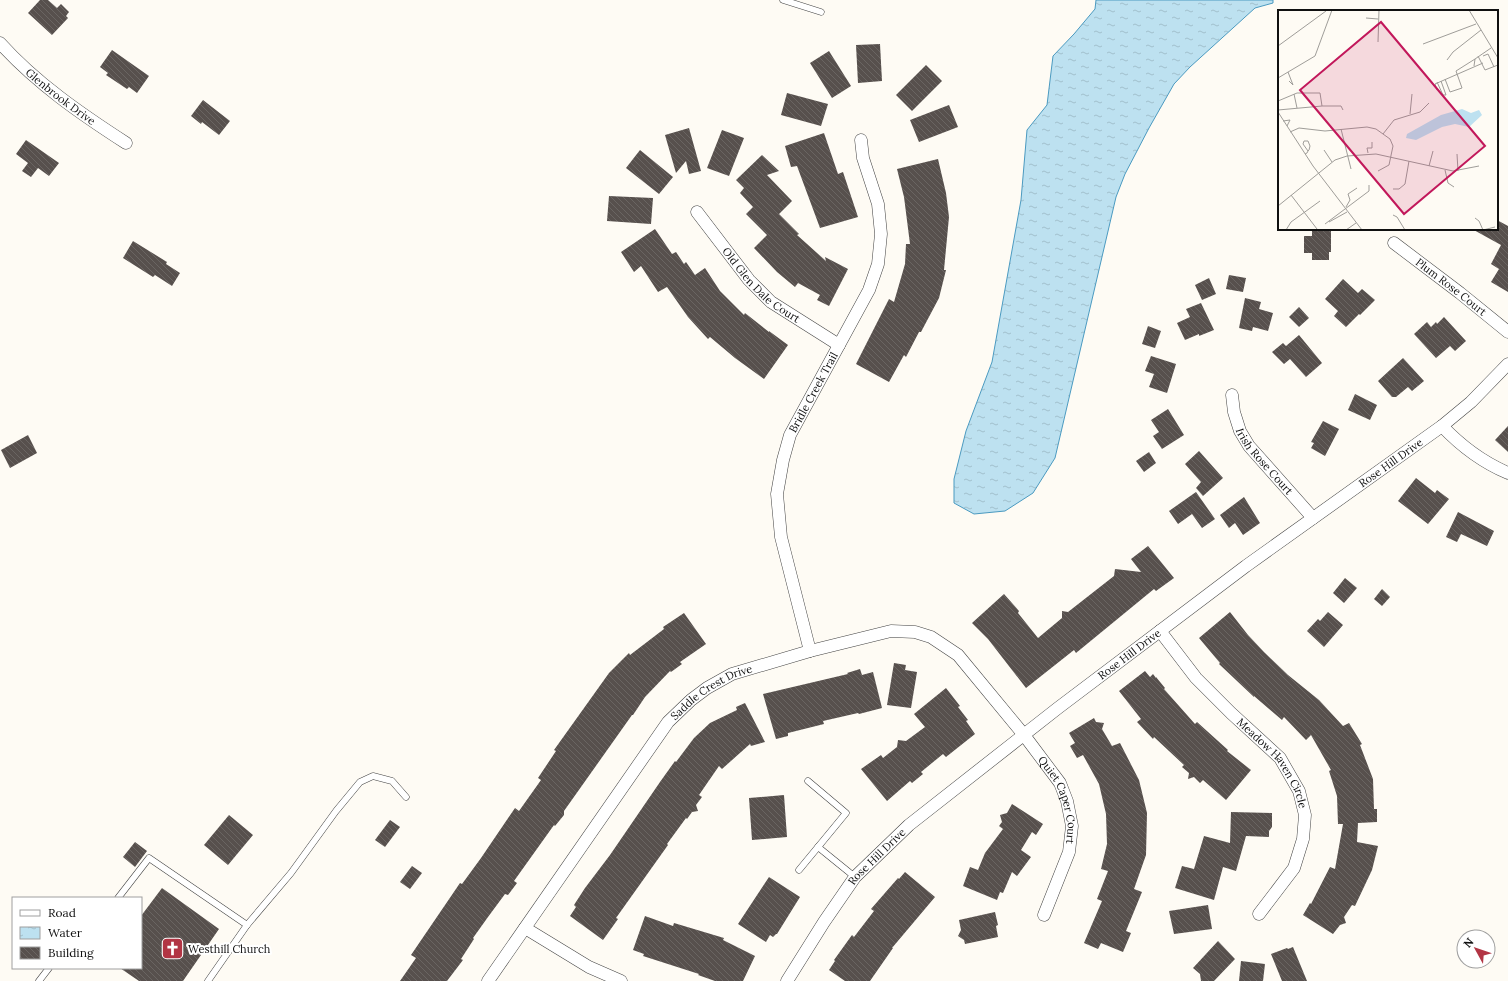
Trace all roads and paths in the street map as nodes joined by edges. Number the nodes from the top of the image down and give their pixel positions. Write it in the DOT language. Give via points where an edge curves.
graph roads {
  1 [pos="783,0"];
  2 [pos="822,12"];
  3 [pos="0,43"];
  4 [pos="861,140"];
  5 [pos="126,143"];
  6 [pos="697,212"];
  7 [pos="1394,243"];
  8 [pos="1508,332"];
  9 [pos="839,345"];
  10 [pos="1508,364"];
  11 [pos="1232,395"];
  12 [pos="1442,426"];
  13 [pos="1508,473"];
  14 [pos="1313,518"];
  15 [pos="1160,631"];
  16 [pos="810,651"];
  17 [pos="1024,735"];
  18 [pos="808,781"];
  19 [pos="406,797"];
  20 [pos="818,847"];
  21 [pos="799,870"];
  22 [pos="855,877"];
  23 [pos="119,897"];
  24 [pos="1259,914"];
  25 [pos="1044,915"];
  26 [pos="247,925"];
  27 [pos="525,928"];
  28 [pos="48,969"];
  29 [pos="39,981"];
  30 [pos="208,981"];
  31 [pos="488,981"];
  32 [pos="621,981"];
  33 [pos="787,981"];
  1 -- 2 [label="lane"];
  3 -- 5 [label="street, Glenbrook Drive" via="58,95"];
  4 -- 9 [label="street, Bridle Creek Trail" via="863,158 878,204 881,234 878,264 869,290"];
  6 -- 9 [label="street, Old Glen Dale Court" via="750,280 771,302"];
  7 -- 8 [label="street, Plum Rose Court"];
  9 -- 16 [label="street, Bridle Creek Trail" via="790,435 777,494 781,537"];
  10 -- 12 [label="street, Rose Hill Drive" via="1493,381"];
  11 -- 14 [label="street, Irish Rose Court" via="1240,431 1249,446"];
  12 -- 13 [label="street" via="1471,453"];
  12 -- 14 [label="street, Rose Hill Drive"];
  14 -- 15 [label="street, Rose Hill Drive"];
  15 -- 17 [label="street, Rose Hill Drive"];
  15 -- 24 [label="street, Meadow Haven Circle" via="1196,678 1280,758 1299,791 1305,815 1303,839 1294,868"];
  16 -- 17 [label="street, Saddle Crest Drive" via="891,631 915,632 931,637 958,655"];
  16 -- 27 [label="street, Saddle Crest Drive" via="732,674 691,700 668,722"];
  17 -- 22 [label="street, Rose Hill Drive" via="910,825"];
  17 -- 25 [label="street, Quiet Caper Court" via="1060,783 1072,826 1068,852"];
  18 -- 20 [label="lane" via="846,813"];
  19 -- 26 [label="lane" via="392,781 373,776 360,782 291,873"];
  20 -- 21 [label="lane"];
  20 -- 22 [label="lane"];
  22 -- 33 [label="street, Rose Hill Drive"];
  23 -- 26 [label="lane" via="149,858"];
  26 -- 30 [label="lane"];
  27 -- 31 [label="street, Saddle Crest Drive"];
  27 -- 32 [label="street" via="589,967"];
  28 -- 29 [label="lane"];
}
